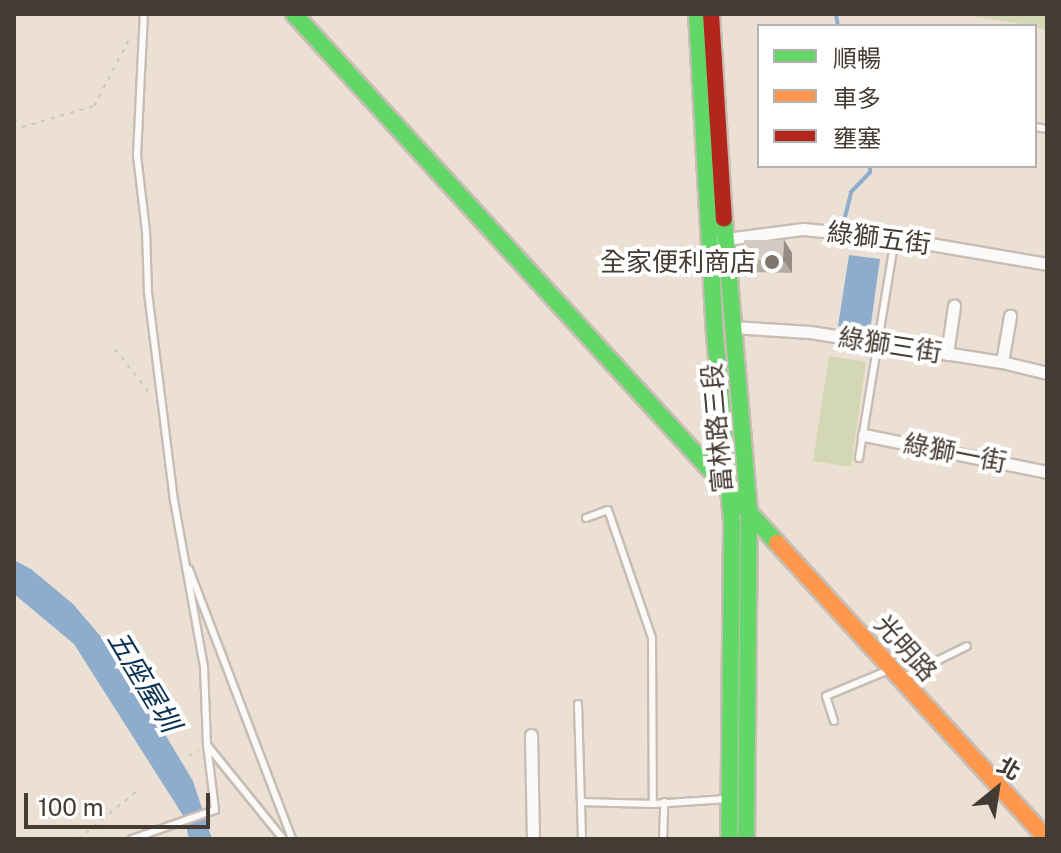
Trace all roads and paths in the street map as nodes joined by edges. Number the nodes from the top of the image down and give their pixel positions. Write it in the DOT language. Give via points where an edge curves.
graph roads {
  1 [pos="144,14"];
  2 [pos="294,14"];
  3 [pos="697,14"];
  4 [pos="711,14"];
  5 [pos="137,25"];
  6 [pos="14,119"];
  7 [pos="895,238"];
  8 [pos="717,240"];
  9 [pos="1047,264"];
  10 [pos="954,306"];
  11 [pos="1010,316"];
  12 [pos="732,327"];
  13 [pos="881,343"];
  14 [pos="115,349"];
  15 [pos="947,354"];
  16 [pos="1002,362"];
  17 [pos="1047,373"];
  18 [pos="162,409"];
  19 [pos="864,435"];
  20 [pos="859,458"];
  21 [pos="1047,472"];
  22 [pos="729,490"];
  23 [pos="749,508"];
  24 [pos="586,518"];
  25 [pos="185,559"];
  26 [pos="967,646"];
  27 [pos="896,674"];
  28 [pos="578,704"];
  29 [pos="834,721"];
  30 [pos="531,735"];
  31 [pos="207,745"];
  32 [pos="137,791"];
  33 [pos="738,799"];
  34 [pos="581,802"];
  35 [pos="664,802"];
  36 [pos="653,804"];
  37 [pos="136,838"];
  38 [pos="78,839"];
  39 [pos="283,839"];
  40 [pos="292,839"];
  41 [pos="533,839"];
  42 [pos="582,839"];
  43 [pos="663,839"];
  44 [pos="729,839"];
  45 [pos="746,839"];
  46 [pos="1047,839"];
  1 -- 18 [label="lane" via="137,155"];
  2 -- 22 [label="main road, 光明路"];
  3 -- 8 [label="main road, 富林路三段"];
  4 -- 8 [label="main road, 富林路三段"];
  5 -- 6 [label="path" via="94,106 22,127"];
  7 -- 8 [label="street, 綠獅五街" via="803,229"];
  7 -- 9 [label="street, 綠獅五街"];
  7 -- 13 [label="lane"];
  8 -- 12 [label="main road, 富林路三段"];
  8 -- 22 [label="main road, 富林路三段"];
  10 -- 15 [label="street"];
  11 -- 16 [label="street"];
  12 -- 13 [label="street, 綠獅三街"];
  12 -- 23 [label="main road, 富林路三段"];
  13 -- 15 [label="street, 綠獅三街"];
  13 -- 19 [label="lane"];
  14 -- 18 [label="path"];
  15 -- 16 [label="street, 綠獅三街"];
  16 -- 17 [label="street, 綠獅三街"];
  18 -- 25 [label="lane"];
  19 -- 20 [label="lane"];
  19 -- 21 [label="street, 綠獅一街"];
  22 -- 23 [label="main road, 光明路"];
  22 -- 33 [label="main road, 富林路三段"];
  23 -- 27 [label="main road, 光明路"];
  23 -- 33 [label="main road, 富林路三段"];
  24 -- 36 [label="lane" via="608,510 652,638"];
  25 -- 31 [label="lane" via="204,667"];
  25 -- 40 [label="lane"];
  26 -- 27 [label="lane"];
  27 -- 29 [label="lane" via="826,696"];
  27 -- 46 [label="main road, 光明路"];
  28 -- 34 [label="lane"];
  30 -- 41 [label="street"];
  31 -- 37 [label="lane" via="215,810"];
  31 -- 39 [label="lane"];
  32 -- 38 [label="path"];
  33 -- 35 [label="lane"];
  33 -- 44 [label="main road, 富林路三段"];
  33 -- 45 [label="main road, 富林路三段"];
  34 -- 36 [label="lane"];
  34 -- 42 [label="lane"];
  35 -- 36 [label="lane"];
  35 -- 43 [label="lane"];
}
